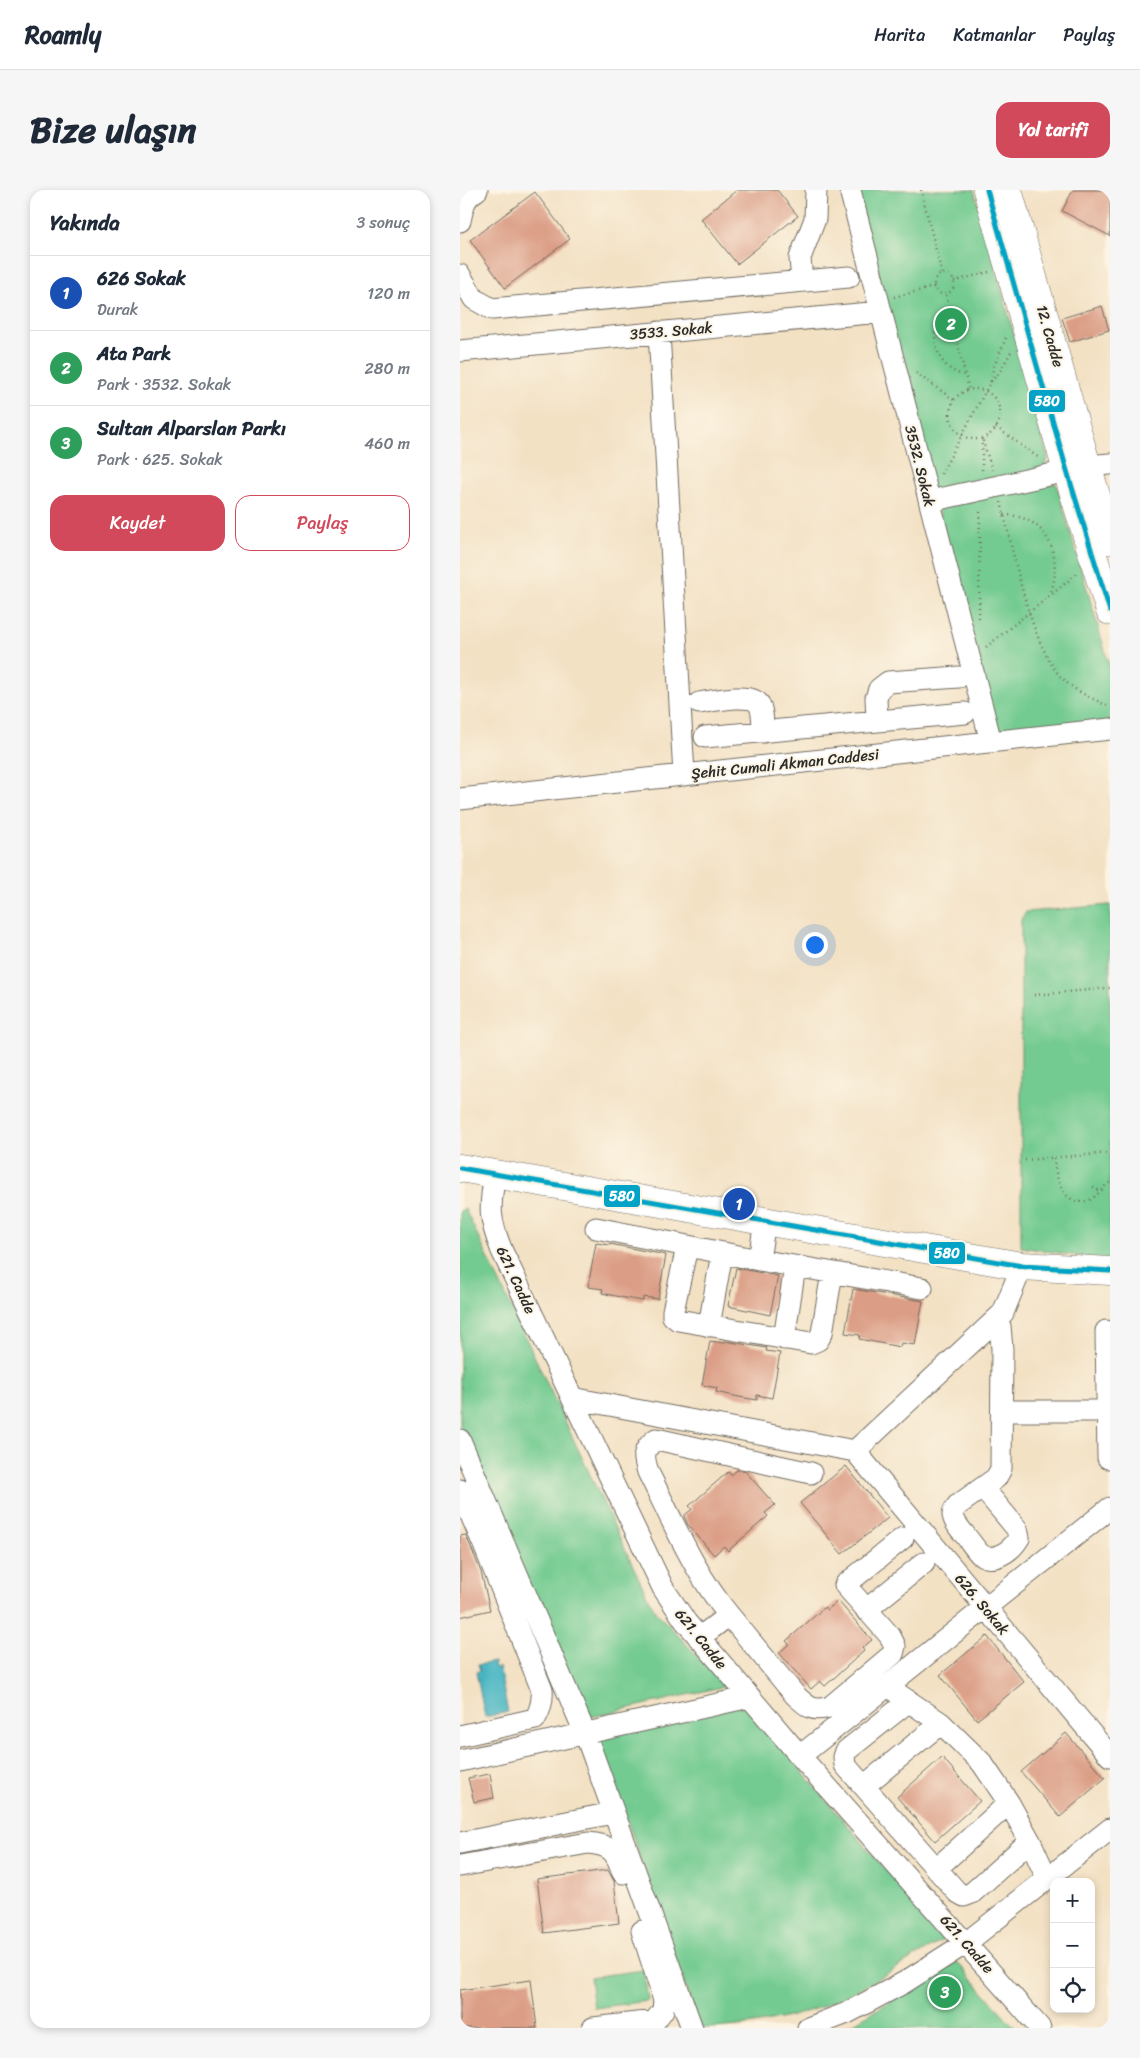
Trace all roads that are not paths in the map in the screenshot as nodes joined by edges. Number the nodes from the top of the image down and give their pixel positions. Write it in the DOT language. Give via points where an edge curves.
graph roads {
  1 [pos="477,190"];
  2 [pos="816,190"];
  3 [pos="850,190"];
  4 [pos="987,190"];
  5 [pos="1008,190"];
  6 [pos="460,221"];
  7 [pos="460,275"];
  8 [pos="849,277"];
  9 [pos="802,282"];
  10 [pos="880,306"];
  11 [pos="659,332"];
  12 [pos="460,351"];
  13 [pos="1088,467"];
  14 [pos="930,501"];
  15 [pos="1110,540"];
  16 [pos="1110,611"];
  17 [pos="959,677"];
  18 [pos="700,703"];
  19 [pos="965,713"];
  20 [pos="877,721"];
  21 [pos="827,726"];
  22 [pos="1110,729"];
  23 [pos="763,732"];
  24 [pos="704,737"];
  25 [pos="991,742"];
  26 [pos="831,759"];
  27 [pos="684,775"];
  28 [pos="460,799"];
  29 [pos="460,1168"];
  30 [pos="495,1174"];
  31 [pos="765,1221"];
  32 [pos="596,1228"];
  33 [pos="687,1247"];
  34 [pos="722,1253"];
  35 [pos="758,1260"];
  36 [pos="1022,1266"];
  37 [pos="795,1267"];
  38 [pos="1110,1271"];
  39 [pos="832,1273"];
  40 [pos="922,1288"];
  41 [pos="995,1320"];
  42 [pos="709,1326"];
  43 [pos="1106,1331"];
  44 [pos="784,1339"];
  45 [pos="572,1398"];
  46 [pos="1002,1411"];
  47 [pos="1107,1411"];
  48 [pos="460,1440"];
  49 [pos="855,1451"];
  50 [pos="1108,1458"];
  51 [pos="811,1473"];
  52 [pos="983,1488"];
  53 [pos="460,1490"];
  54 [pos="1110,1508"];
  55 [pos="904,1538"];
  56 [pos="924,1563"];
  57 [pos="985,1609"];
  58 [pos="866,1610"];
  59 [pos="729,1615"];
  60 [pos="700,1638"];
  61 [pos="750,1697"];
  62 [pos="941,1723"];
  63 [pos="584,1733"];
  64 [pos="460,1736"];
  65 [pos="800,1756"];
  66 [pos="1110,1756"];
  67 [pos="460,1761"];
  68 [pos="864,1786"];
  69 [pos="1009,1803"];
  70 [pos="613,1813"];
  71 [pos="1110,1829"];
  72 [pos="1030,1841"];
  73 [pos="460,1843"];
  74 [pos="460,1866"];
  75 [pos="937,1868"];
  76 [pos="1047,1878"];
  77 [pos="966,1943"];
  78 [pos="593,2028"];
  79 [pos="692,2028"];
  80 [pos="808,2028"];
  81 [pos="1040,2028"];
  1 -- 6 [label="street" via="463,205"];
  2 -- 9 [label="street" via="815,219 800,258"];
  3 -- 10 [label="street, 3532. Sokak"];
  4 -- 13 [label="main road, 12. Cadde"];
  5 -- 13 [label="main road, 12. Cadde"];
  7 -- 9 [label="street" via="474,299 492,309"];
  8 -- 9 [label="street"];
  10 -- 11 [label="street, 3533. Sokak"];
  10 -- 14 [label="street, 3532. Sokak"];
  11 -- 12 [label="street, 3533. Sokak"];
  11 -- 27 [label="street"];
  13 -- 14 [label="street"];
  13 -- 15 [label="main road, 12. Cadde"];
  13 -- 16 [label="main road, 12. Cadde"];
  14 -- 25 [label="street, 3532. Sokak"];
  17 -- 20 [label="street" via="888,682 878,689"];
  18 -- 23 [label="street" via="745,697 755,700 760,705"];
  19 -- 20 [label="street"];
  20 -- 21 [label="street"];
  21 -- 23 [label="street"];
  21 -- 26 [label="street"];
  22 -- 25 [label="street, Şehit Cumali Akman Caddesi"];
  23 -- 24 [label="street"];
  25 -- 26 [label="street, Şehit Cumali Akman Caddesi"];
  26 -- 27 [label="street, Şehit Cumali Akman Caddesi"];
  27 -- 28 [label="street, Şehit Cumali Akman Caddesi"];
  29 -- 30 [label="main road"];
  30 -- 31 [label="main road"];
  30 -- 45 [label="street, 621. Cadde" via="490,1202 493,1229"];
  31 -- 35 [label="street"];
  31 -- 36 [label="main road"];
  32 -- 33 [label="street"];
  33 -- 34 [label="street"];
  33 -- 42 [label="street" via="673,1316 678,1320"];
  34 -- 35 [label="street"];
  34 -- 42 [label="street"];
  35 -- 37 [label="street"];
  36 -- 38 [label="main road"];
  36 -- 41 [label="street" via="1005,1310"];
  37 -- 39 [label="street"];
  37 -- 44 [label="street"];
  39 -- 40 [label="street"];
  39 -- 44 [label="street" via="818,1340 811,1343"];
  41 -- 46 [label="street" via="1000,1326 1002,1349"];
  41 -- 49 [label="street"];
  42 -- 44 [label="street"];
  43 -- 47 [label="street"];
  45 -- 49 [label="street"];
  45 -- 60 [label="street, 621. Cadde" via="663,1588"];
  46 -- 47 [label="street"];
  46 -- 52 [label="street" via="1001,1469 996,1478"];
  47 -- 50 [label="street"];
  48 -- 63 [label="street"];
  49 -- 57 [label="street, 626. Sokak"];
  51 -- 59 [label="street" via="656,1439 645,1451 648,1472 699,1573"];
  53 -- 64 [label="street" via="542,1690 543,1700 535,1719"];
  54 -- 57 [label="street"];
  55 -- 58 [label="street" via="845,1585"];
  56 -- 58 [label="street"];
  57 -- 65 [label="street"];
  57 -- 66 [label="street, 626. Sokak"];
  58 -- 59 [label="street" via="890,1636 895,1646 893,1654 830,1707 818,1710 795,1696"];
  59 -- 60 [label="street"];
  60 -- 61 [label="street, 621. Cadde"];
  61 -- 63 [label="street"];
  61 -- 65 [label="street, 621. Cadde"];
  62 -- 68 [label="street"];
  62 -- 68 [label="street" via="902,1696 846,1751 845,1765"];
  62 -- 69 [label="street" via="982,1763"];
  63 -- 67 [label="street"];
  63 -- 70 [label="street"];
  65 -- 77 [label="street, 621. Cadde"];
  68 -- 75 [label="street"];
  69 -- 72 [label="street"];
  69 -- 75 [label="street"];
  70 -- 73 [label="street"];
  70 -- 79 [label="street"];
  71 -- 76 [label="street"];
  72 -- 75 [label="street" via="972,1893 964,1896"];
  72 -- 76 [label="street"];
  74 -- 78 [label="street" via="588,1843 608,1847 617,1854 664,2000 664,2010 655,2021"];
  76 -- 77 [label="street"];
  77 -- 80 [label="street" via="897,1987 847,2013"];
  77 -- 81 [label="street, 621. Cadde"];
}
